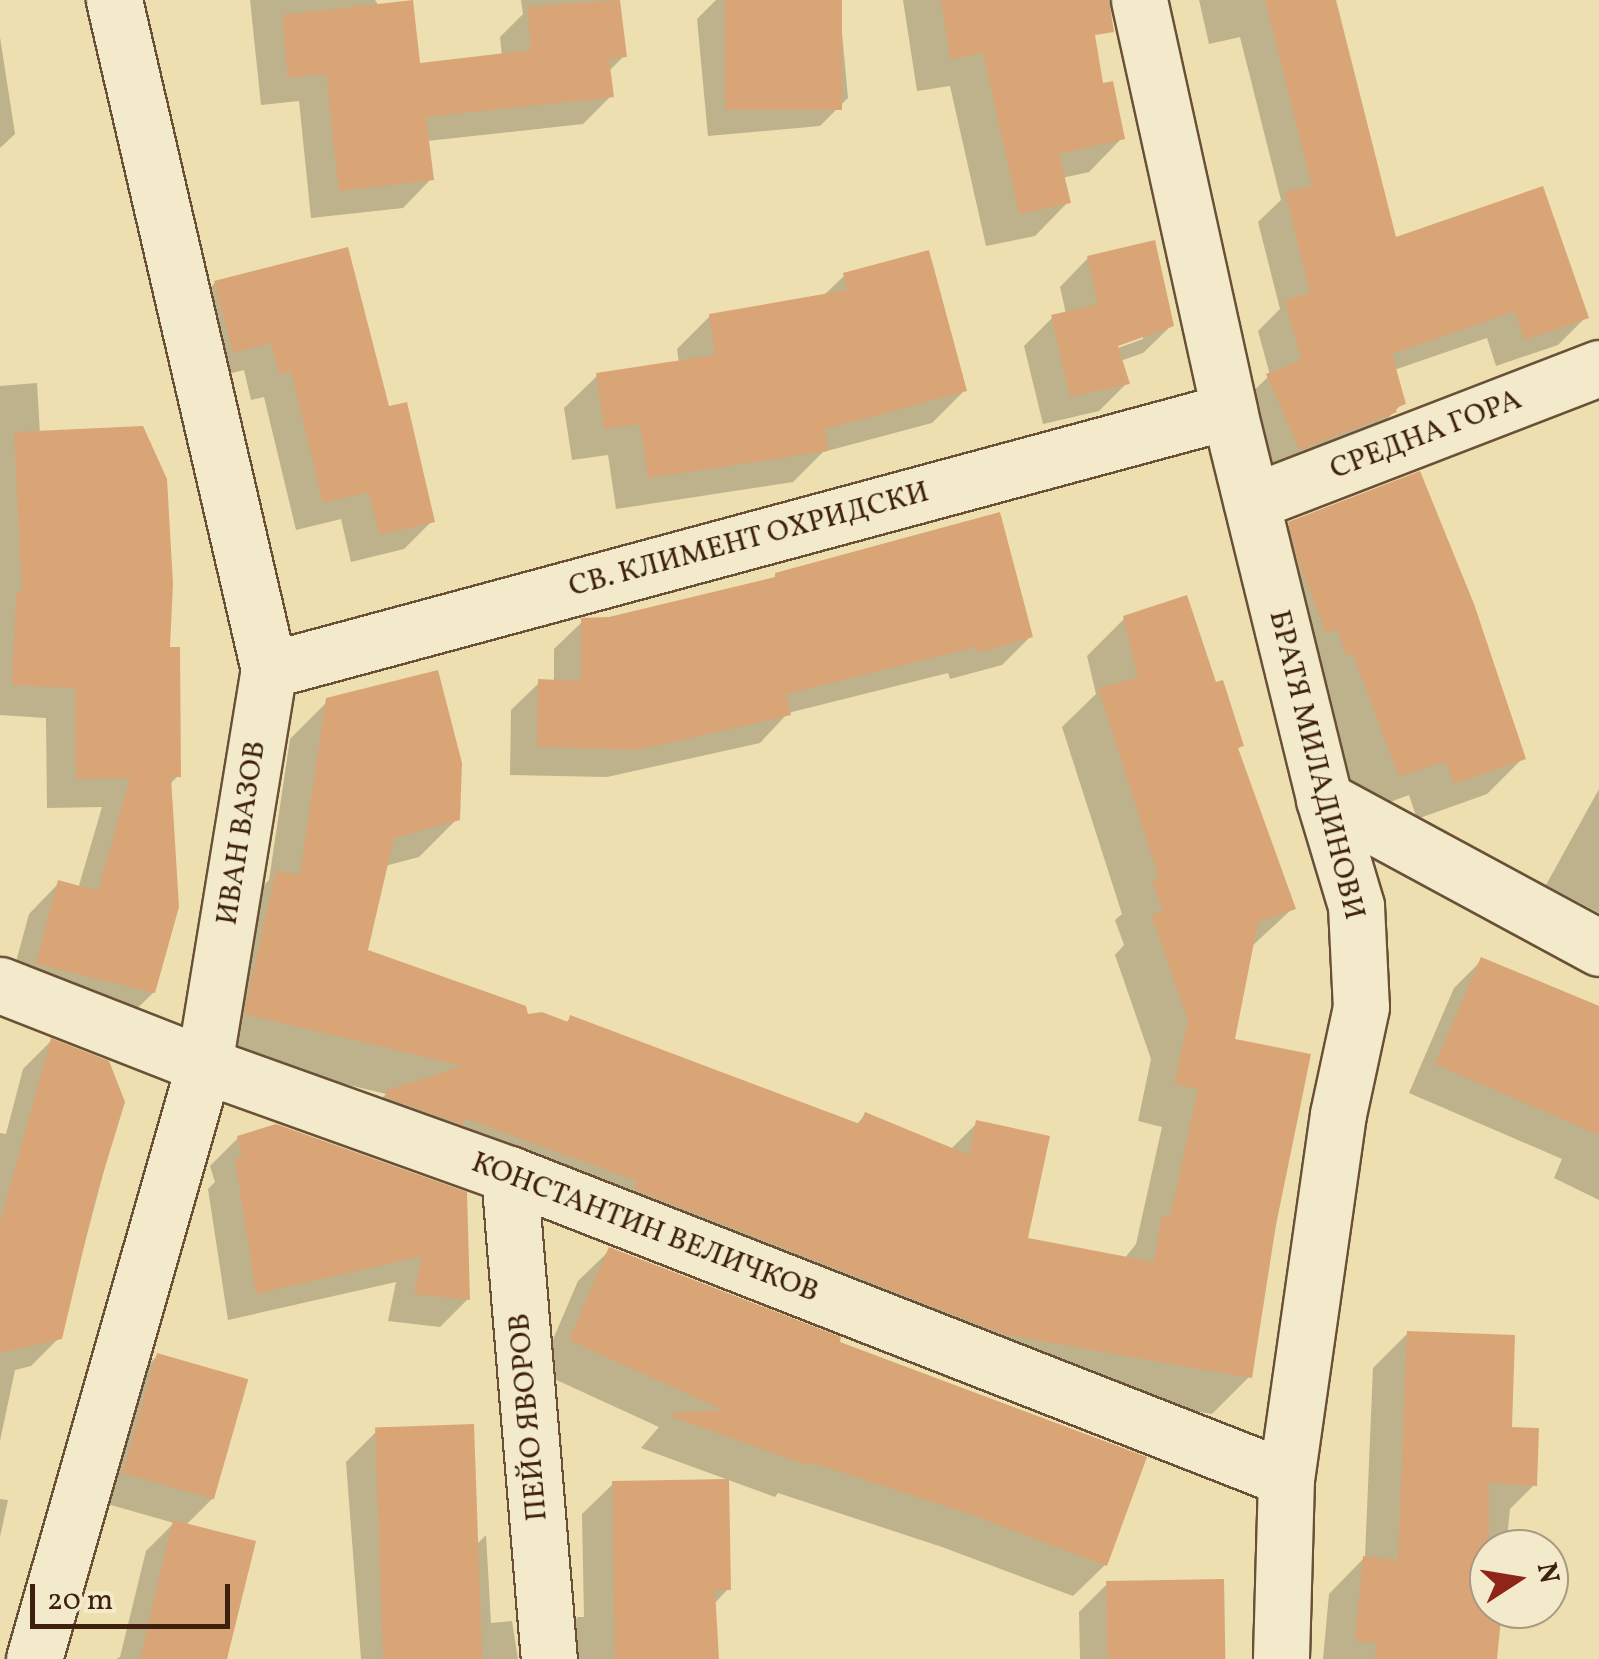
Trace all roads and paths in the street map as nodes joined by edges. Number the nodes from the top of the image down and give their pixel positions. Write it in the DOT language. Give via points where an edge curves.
graph roads {
  1 [pos="114,0"];
  2 [pos="1139,0"];
  3 [pos="1599,368"];
  4 [pos="1230,411"];
  5 [pos="1252,502"];
  6 [pos="270,670"];
  7 [pos="1324,799"];
  8 [pos="1599,948"];
  9 [pos="0,985"];
  10 [pos="204,1065"];
  11 [pos="509,1174"];
  12 [pos="1286,1478"];
  13 [pos="34,1659"];
  14 [pos="549,1659"];
  15 [pos="1281,1659"];
  1 -- 6 [label="street, ИВАН ВАЗОВ"];
  2 -- 4 [label="street, БРАТЯ МИЛАДИНОВИ"];
  3 -- 5 [label="street, СРЕДНА ГОРА"];
  4 -- 5 [label="street, БРАТЯ МИЛАДИНОВИ"];
  4 -- 6 [label="street, СВ. КЛИМЕНТ ОХРИДСКИ"];
  5 -- 7 [label="street, БРАТЯ МИЛАДИНОВИ"];
  6 -- 10 [label="street, ИВАН ВАЗОВ"];
  7 -- 8 [label="street"];
  7 -- 12 [label="street, БРАТЯ МИЛАДИНОВИ" via="1356,906 1360,1007 1338,1114"];
  9 -- 10 [label="street, КОНСТАНТИН ВЕЛИЧКОВ"];
  10 -- 11 [label="street, КОНСТАНТИН ВЕЛИЧКОВ"];
  10 -- 13 [label="street, ИВАН ВАЗОВ"];
  11 -- 12 [label="street, КОНСТАНТИН ВЕЛИЧКОВ"];
  11 -- 14 [label="street, ПЕЙО ЯВОРОВ"];
  12 -- 15 [label="street, БРАТЯ МИЛАДИНОВИ"];
}
